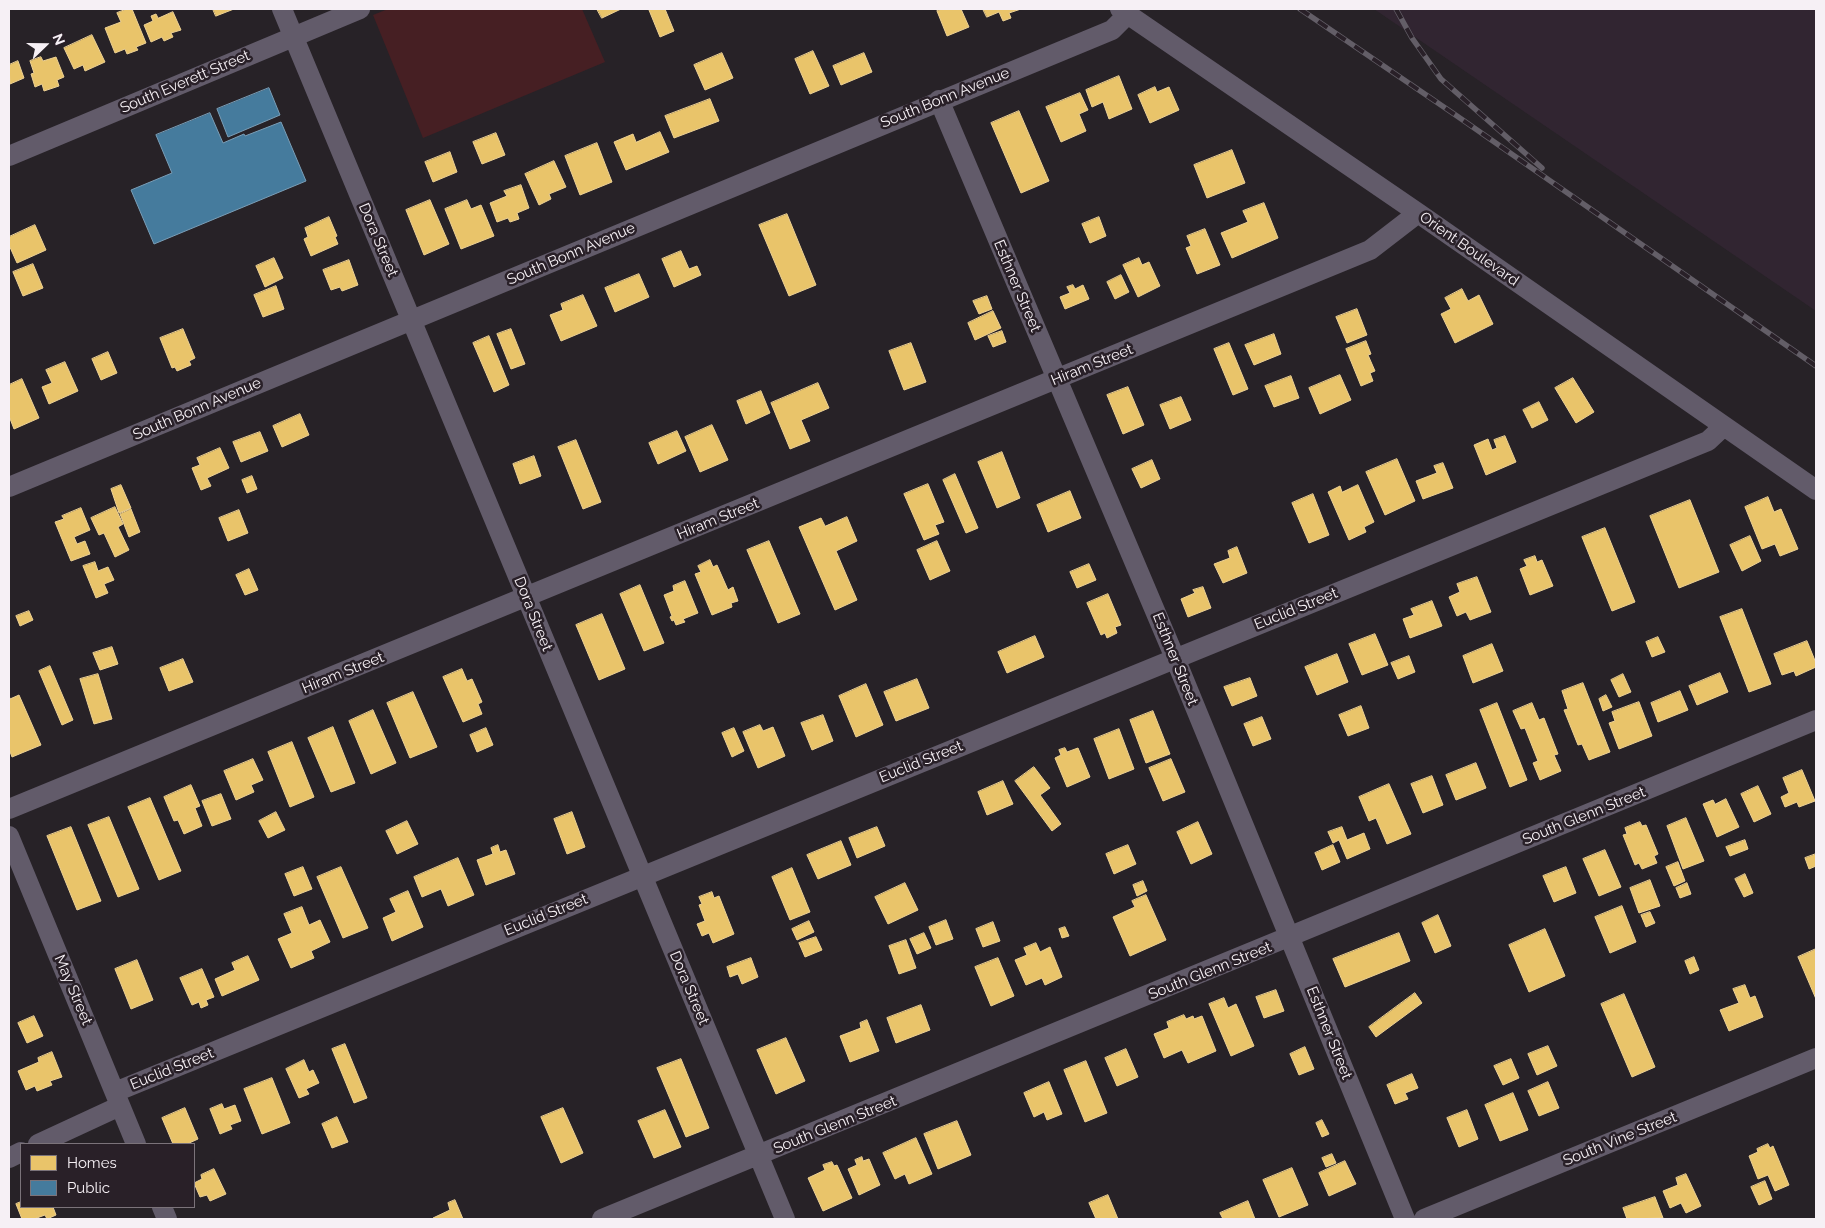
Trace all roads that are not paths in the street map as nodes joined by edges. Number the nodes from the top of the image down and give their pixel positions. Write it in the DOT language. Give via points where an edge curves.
graph roads {
  1 [pos="282,9"];
  2 [pos="360,9"];
  3 [pos="1124,12"];
  4 [pos="293,37"];
  5 [pos="939,100"];
  6 [pos="9,156"];
  7 [pos="1418,213"];
  8 [pos="412,320"];
  9 [pos="1057,380"];
  10 [pos="1724,426"];
  11 [pos="9,487"];
  12 [pos="1816,490"];
  13 [pos="526,598"];
  14 [pos="1175,658"];
  15 [pos="1816,720"];
  16 [pos="9,809"];
  17 [pos="9,836"];
  18 [pos="642,876"];
  19 [pos="1290,938"];
  20 [pos="1816,1058"];
  21 [pos="118,1099"];
  22 [pos="40,1143"];
  23 [pos="136,1143"];
  24 [pos="759,1156"];
  25 [pos="602,1219"];
  26 [pos="786,1219"];
  27 [pos="1405,1219"];
  28 [pos="1424,1219"];
  1 -- 4 [label="street, Dora Street"];
  2 -- 4 [label="street, South Everett Street"];
  3 -- 5 [label="street, South Bonn Avenue" via="1112,30"];
  3 -- 7 [label="street, Orient Boulevard"];
  4 -- 6 [label="street, South Everett Street"];
  4 -- 8 [label="street, Dora Street"];
  5 -- 8 [label="street, South Bonn Avenue"];
  5 -- 9 [label="street, Esthner Street"];
  7 -- 9 [label="street, Hiram Street" via="1370,250"];
  7 -- 10 [label="street, Orient Boulevard"];
  8 -- 11 [label="street, South Bonn Avenue"];
  8 -- 13 [label="street, Dora Street"];
  9 -- 13 [label="street, Hiram Street"];
  9 -- 14 [label="street, Esthner Street"];
  10 -- 12 [label="street, Orient Boulevard"];
  10 -- 14 [label="street, Euclid Street" via="1708,441"];
  13 -- 16 [label="street, Hiram Street"];
  13 -- 18 [label="street, Dora Street"];
  14 -- 18 [label="street, Euclid Street"];
  14 -- 19 [label="street, Esthner Street"];
  15 -- 19 [label="street, South Glenn Street"];
  17 -- 21 [label="street, May Street"];
  18 -- 21 [label="street, Euclid Street"];
  18 -- 24 [label="street, Dora Street"];
  19 -- 24 [label="street, South Glenn Street"];
  19 -- 27 [label="street, Esthner Street"];
  20 -- 28 [label="street, South Vine Street"];
  21 -- 22 [label="street, Euclid Street"];
  21 -- 23 [label="street, May Street"];
  24 -- 25 [label="street, South Glenn Street"];
  24 -- 26 [label="street, Dora Street"];
}
